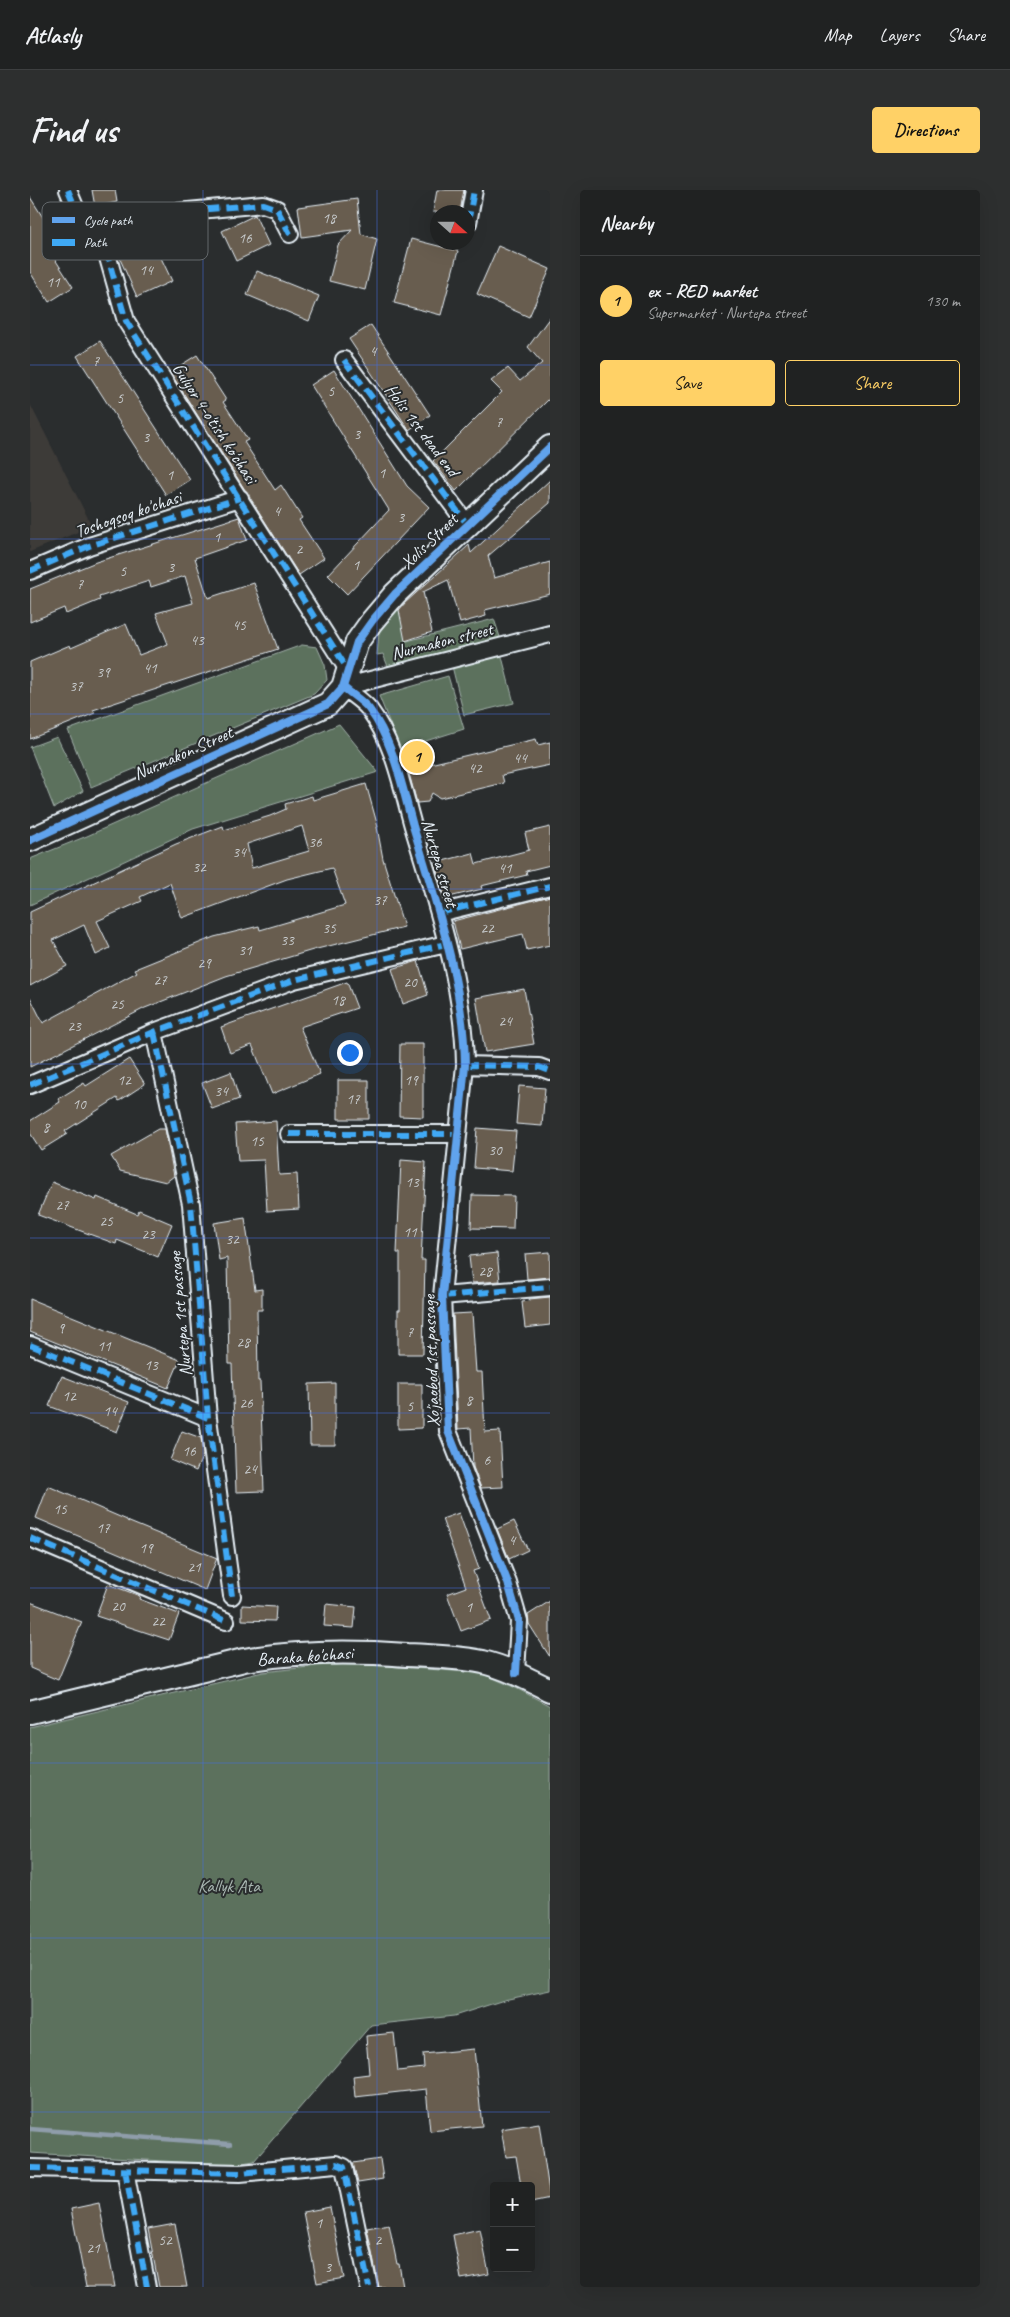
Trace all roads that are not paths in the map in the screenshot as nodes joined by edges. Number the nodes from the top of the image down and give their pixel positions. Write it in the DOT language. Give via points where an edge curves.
graph roads {
  1 [pos="68,190"];
  2 [pos="474,190"];
  3 [pos="73,202"];
  4 [pos="471,205"];
  5 [pos="208,209"];
  6 [pos="290,234"];
  7 [pos="109,260"];
  8 [pos="344,360"];
  9 [pos="550,447"];
  10 [pos="240,498"];
  11 [pos="467,524"];
  12 [pos="30,571"];
  13 [pos="550,634"];
  14 [pos="346,679"];
  15 [pos="30,840"];
  16 [pos="550,886"];
  17 [pos="439,913"];
  18 [pos="446,944"];
  19 [pos="154,1032"];
  20 [pos="465,1065"];
  21 [pos="550,1071"];
  22 [pos="30,1084"];
  23 [pos="288,1134"];
  24 [pos="458,1134"];
  25 [pos="550,1287"];
  26 [pos="442,1296"];
  27 [pos="30,1345"];
  28 [pos="208,1418"];
  29 [pos="30,1538"];
  30 [pos="232,1596"];
  31 [pos="226,1621"];
  32 [pos="516,1673"];
  33 [pos="550,1690"];
  34 [pos="30,1712"];
  35 [pos="30,2168"];
  36 [pos="125,2170"];
  37 [pos="147,2287"];
  38 [pos="369,2287"];
  1 -- 3 [label="street, Gulyor 4-o'tish ko'chasi"];
  2 -- 4 [label="street"];
  5 -- 6 [label="street" via="263,204 277,209"];
  7 -- 10 [label="street, Gulyor 4-o'tish ko'chasi" via="126,321"];
  8 -- 11 [label="street, Holis 1st dead end"];
  9 -- 11 [label="street, Xolis Street"];
  10 -- 12 [label="street, Toshoqsoq ko'chasi" via="89,546"];
  10 -- 14 [label="street, Gulyor 4-o'tish ko'chasi"];
  11 -- 14 [label="street, Xolis Street" via="372,621 357,642"];
  13 -- 14 [label="street, Nurmakon street"];
  14 -- 15 [label="street, Nurmakon Street" via="334,699 322,708"];
  14 -- 17 [label="street, Nurtepa street" via="368,709 392,752"];
  16 -- 17 [label="street, Nurtepa street"];
  17 -- 18 [label="street, Nurtepa street"];
  18 -- 19 [label="street" via="294,980"];
  18 -- 20 [label="street, Nurtepa street" via="460,1005"];
  19 -- 22 [label="street"];
  19 -- 28 [label="street, Nurtepa 1st passage" via="191,1204"];
  20 -- 21 [label="street" via="538,1067"];
  20 -- 24 [label="street, Xo'jaobod 1st passage"];
  23 -- 24 [label="street"];
  24 -- 26 [label="street, Xo'jaobod 1st passage"];
  25 -- 26 [label="street"];
  26 -- 32 [label="street, Xo'jaobod 1st passage" via="448,1432 508,1583 519,1621"];
  27 -- 28 [label="street"];
  28 -- 30 [label="street, Nurtepa 1st passage"];
  29 -- 31 [label="street"];
  32 -- 33 [label="street, Baraka ko'chasi"];
  32 -- 34 [label="street, Baraka ko'chasi" via="451,1657 349,1651 278,1654"];
  35 -- 36 [label="street"];
  36 -- 37 [label="street"];
  36 -- 38 [label="street" via="240,2173 336,2164 344,2166"];
}
